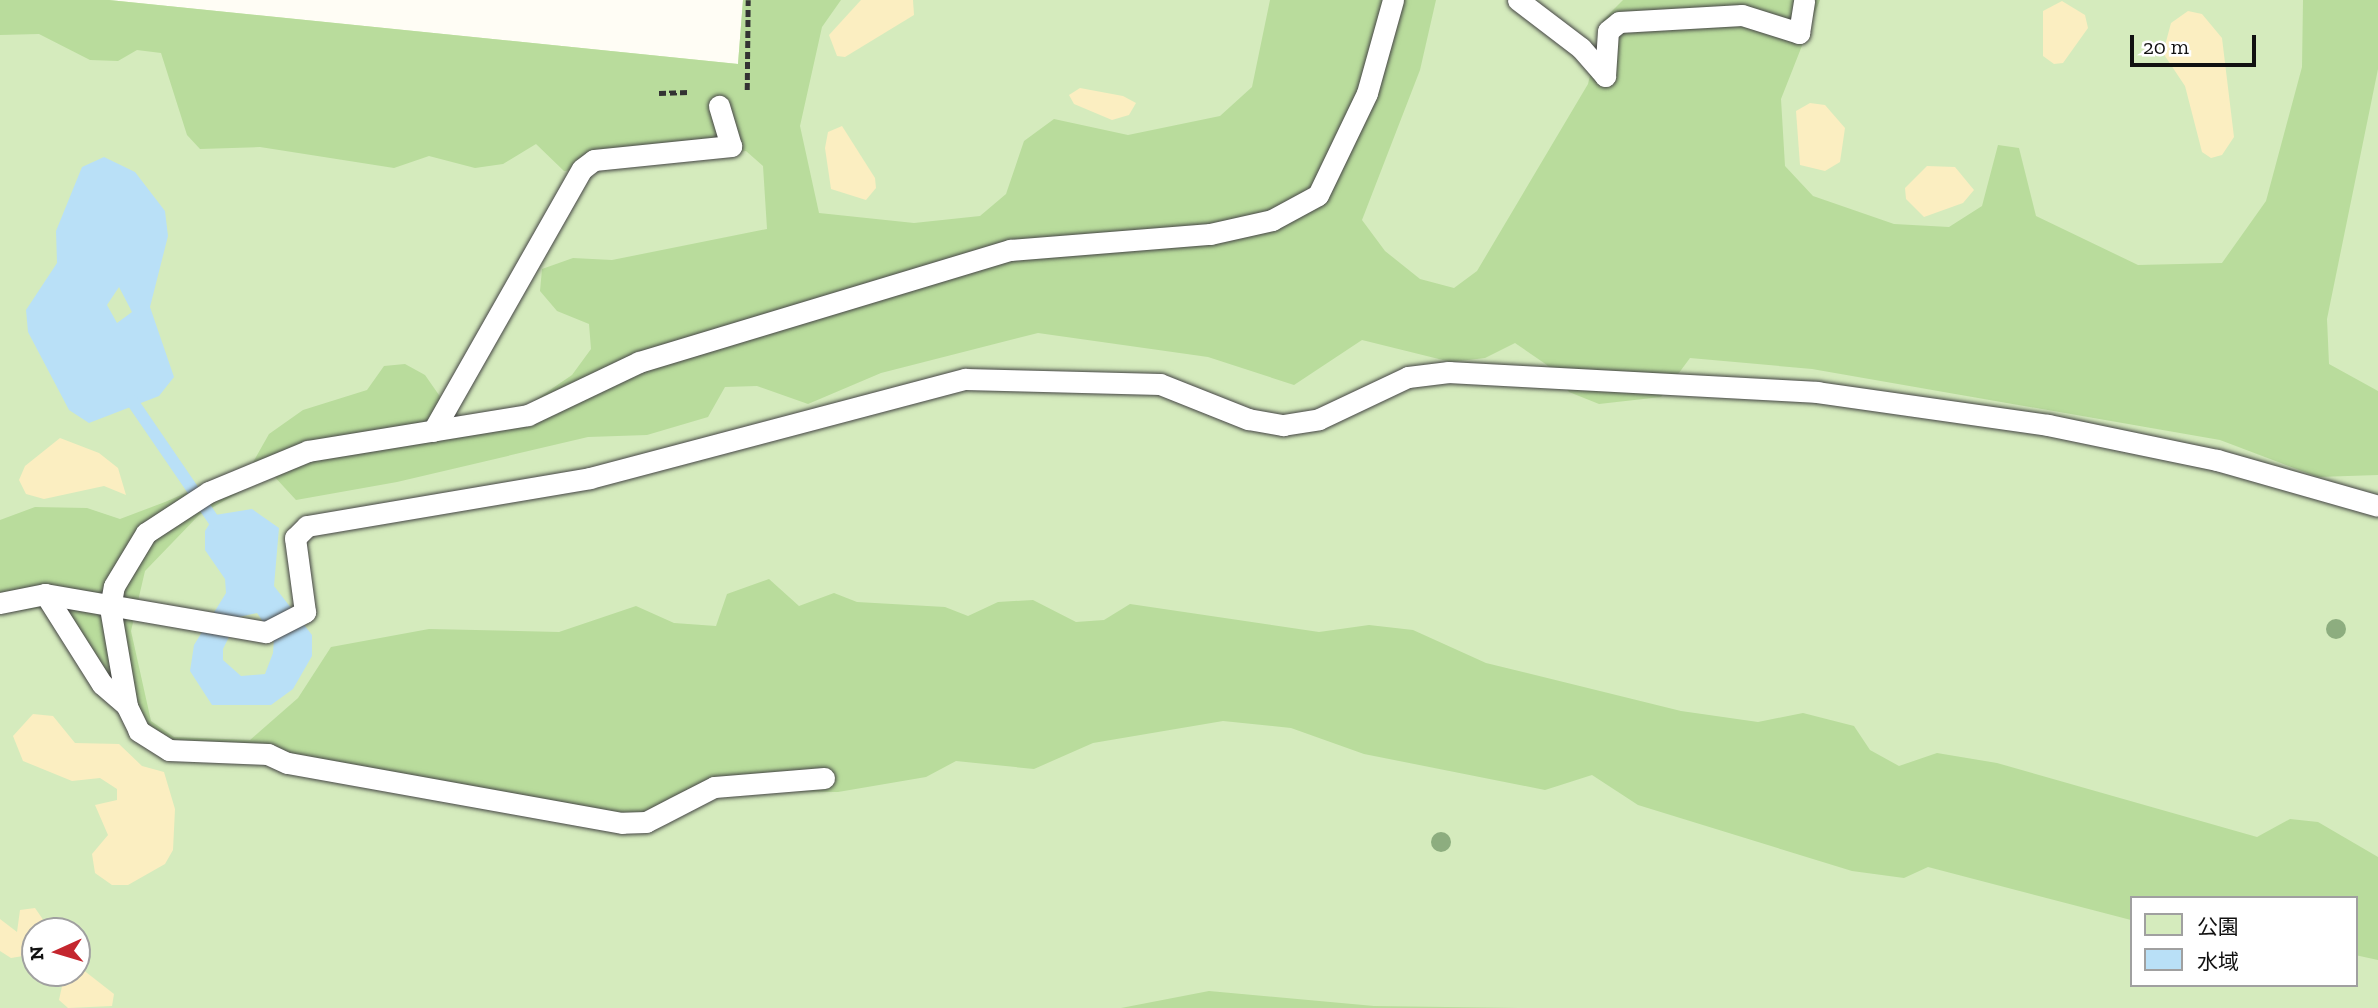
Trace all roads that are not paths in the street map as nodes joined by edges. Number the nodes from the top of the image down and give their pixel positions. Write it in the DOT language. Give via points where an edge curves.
graph roads {
  1 [pos="1393,0"];
  2 [pos="1517,0"];
  3 [pos="1804,0"];
  4 [pos="719,106"];
  5 [pos="433,431"];
  6 [pos="2378,506"];
  7 [pos="45,594"];
  8 [pos="0,603"];
  9 [pos="110,608"];
  10 [pos="127,706"];
  11 [pos="824,778"];
  1 -- 5 [label="lane" via="1367,93 1318,195 1272,219 1210,234 1010,250 639,362 528,415"];
  2 -- 3 [label="lane" via="1581,48 1605,76 1608,32 1619,22 1742,15 1799,33"];
  4 -- 5 [label="lane" via="731,146 594,160 582,169"];
  5 -- 9 [label="lane" via="308,452 202,497 146,533 122,563"];
  6 -- 9 [label="lane" via="2217,460 2048,425 1817,392 1449,372 1408,377 1319,419 1283,425 1248,419 1160,384 965,379 590,478 307,526 295,538 305,612 266,632 238,631 200,618"];
  7 -- 8 [label="lane"];
  7 -- 9 [label="lane"];
  7 -- 10 [label="lane" via="102,684"];
  9 -- 10 [label="lane"];
  10 -- 11 [label="lane" via="139,731 169,750 268,754 287,763 586,821 646,822 714,787 741,781"];
}
